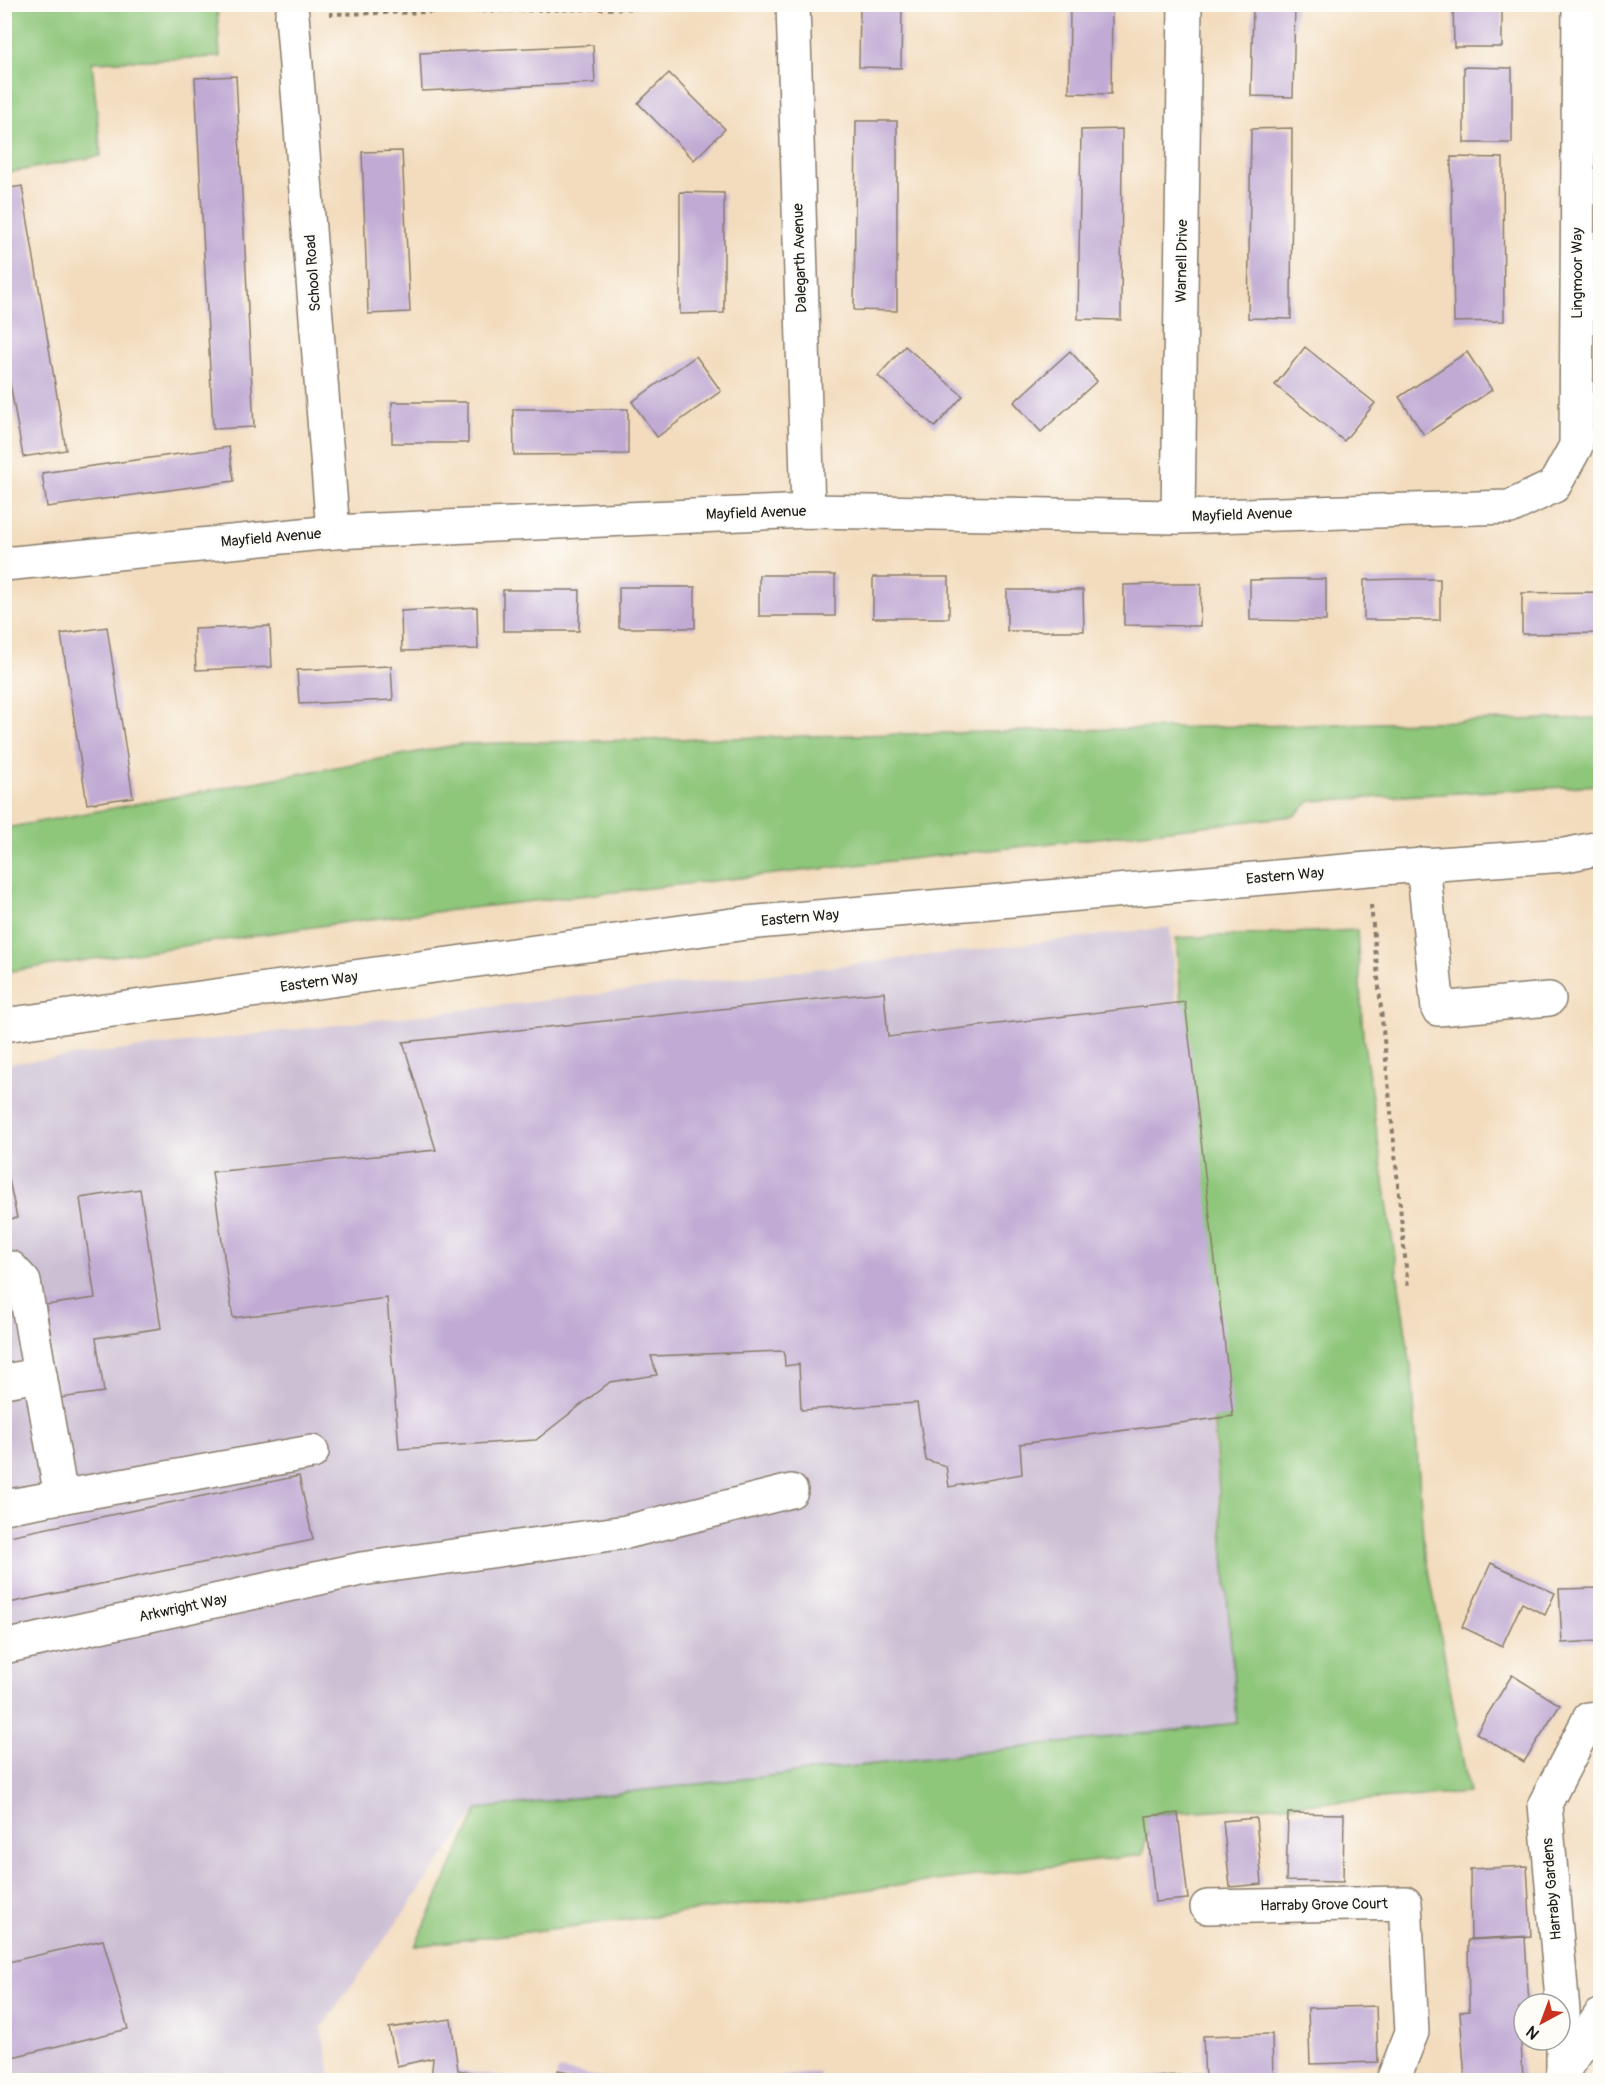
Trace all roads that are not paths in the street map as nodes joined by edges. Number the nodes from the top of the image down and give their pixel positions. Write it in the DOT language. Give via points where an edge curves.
graph roads {
  1 [pos="1185,4"];
  2 [pos="1579,4"];
  3 [pos="793,5"];
  4 [pos="292,15"];
  5 [pos="1510,507"];
  6 [pos="808,510"];
  7 [pos="1178,517"];
  8 [pos="333,532"];
  9 [pos="4,564"];
  10 [pos="1600,839"];
  11 [pos="1600,848"];
  12 [pos="1566,855"];
  13 [pos="1423,864"];
  14 [pos="1549,999"];
  15 [pos="4,1025"];
  16 [pos="4,1269"];
  17 [pos="40,1375"];
  18 [pos="4,1381"];
  19 [pos="312,1452"];
  20 [pos="791,1491"];
  21 [pos="61,1497"];
  22 [pos="4,1506"];
  23 [pos="4,1647"];
  24 [pos="1600,1718"];
  25 [pos="1207,1907"];
  26 [pos="1600,2016"];
  27 [pos="1563,2076"];
  28 [pos="1393,2080"];
  1 -- 7 [label="street, Warnell Drive"];
  2 -- 5 [label="street, Lingmoor Way" via="1576,446 1554,486"];
  3 -- 6 [label="street, Dalegarth Avenue"];
  4 -- 8 [label="street, School Road"];
  5 -- 7 [label="street, Mayfield Avenue"];
  6 -- 7 [label="street, Mayfield Avenue"];
  6 -- 8 [label="street, Mayfield Avenue"];
  8 -- 9 [label="street, Mayfield Avenue"];
  10 -- 12 [label="street"];
  11 -- 12 [label="street, Eastern Way"];
  12 -- 13 [label="street, Eastern Way"];
  13 -- 14 [label="street" via="1438,1009"];
  13 -- 15 [label="street, Eastern Way" via="747,922"];
  16 -- 17 [label="street" via="11,1268 24,1282"];
  17 -- 18 [label="street"];
  17 -- 21 [label="street"];
  19 -- 21 [label="street"];
  20 -- 23 [label="street, Arkwright Way" via="626,1532 361,1569"];
  21 -- 22 [label="street"];
  24 -- 27 [label="street, Harraby Gardens" via="1589,1719 1545,1804 1563,2011"];
  25 -- 28 [label="street, Harraby Grove Court" via="1405,1903 1412,2032"];
  26 -- 27 [label="street"];
}
